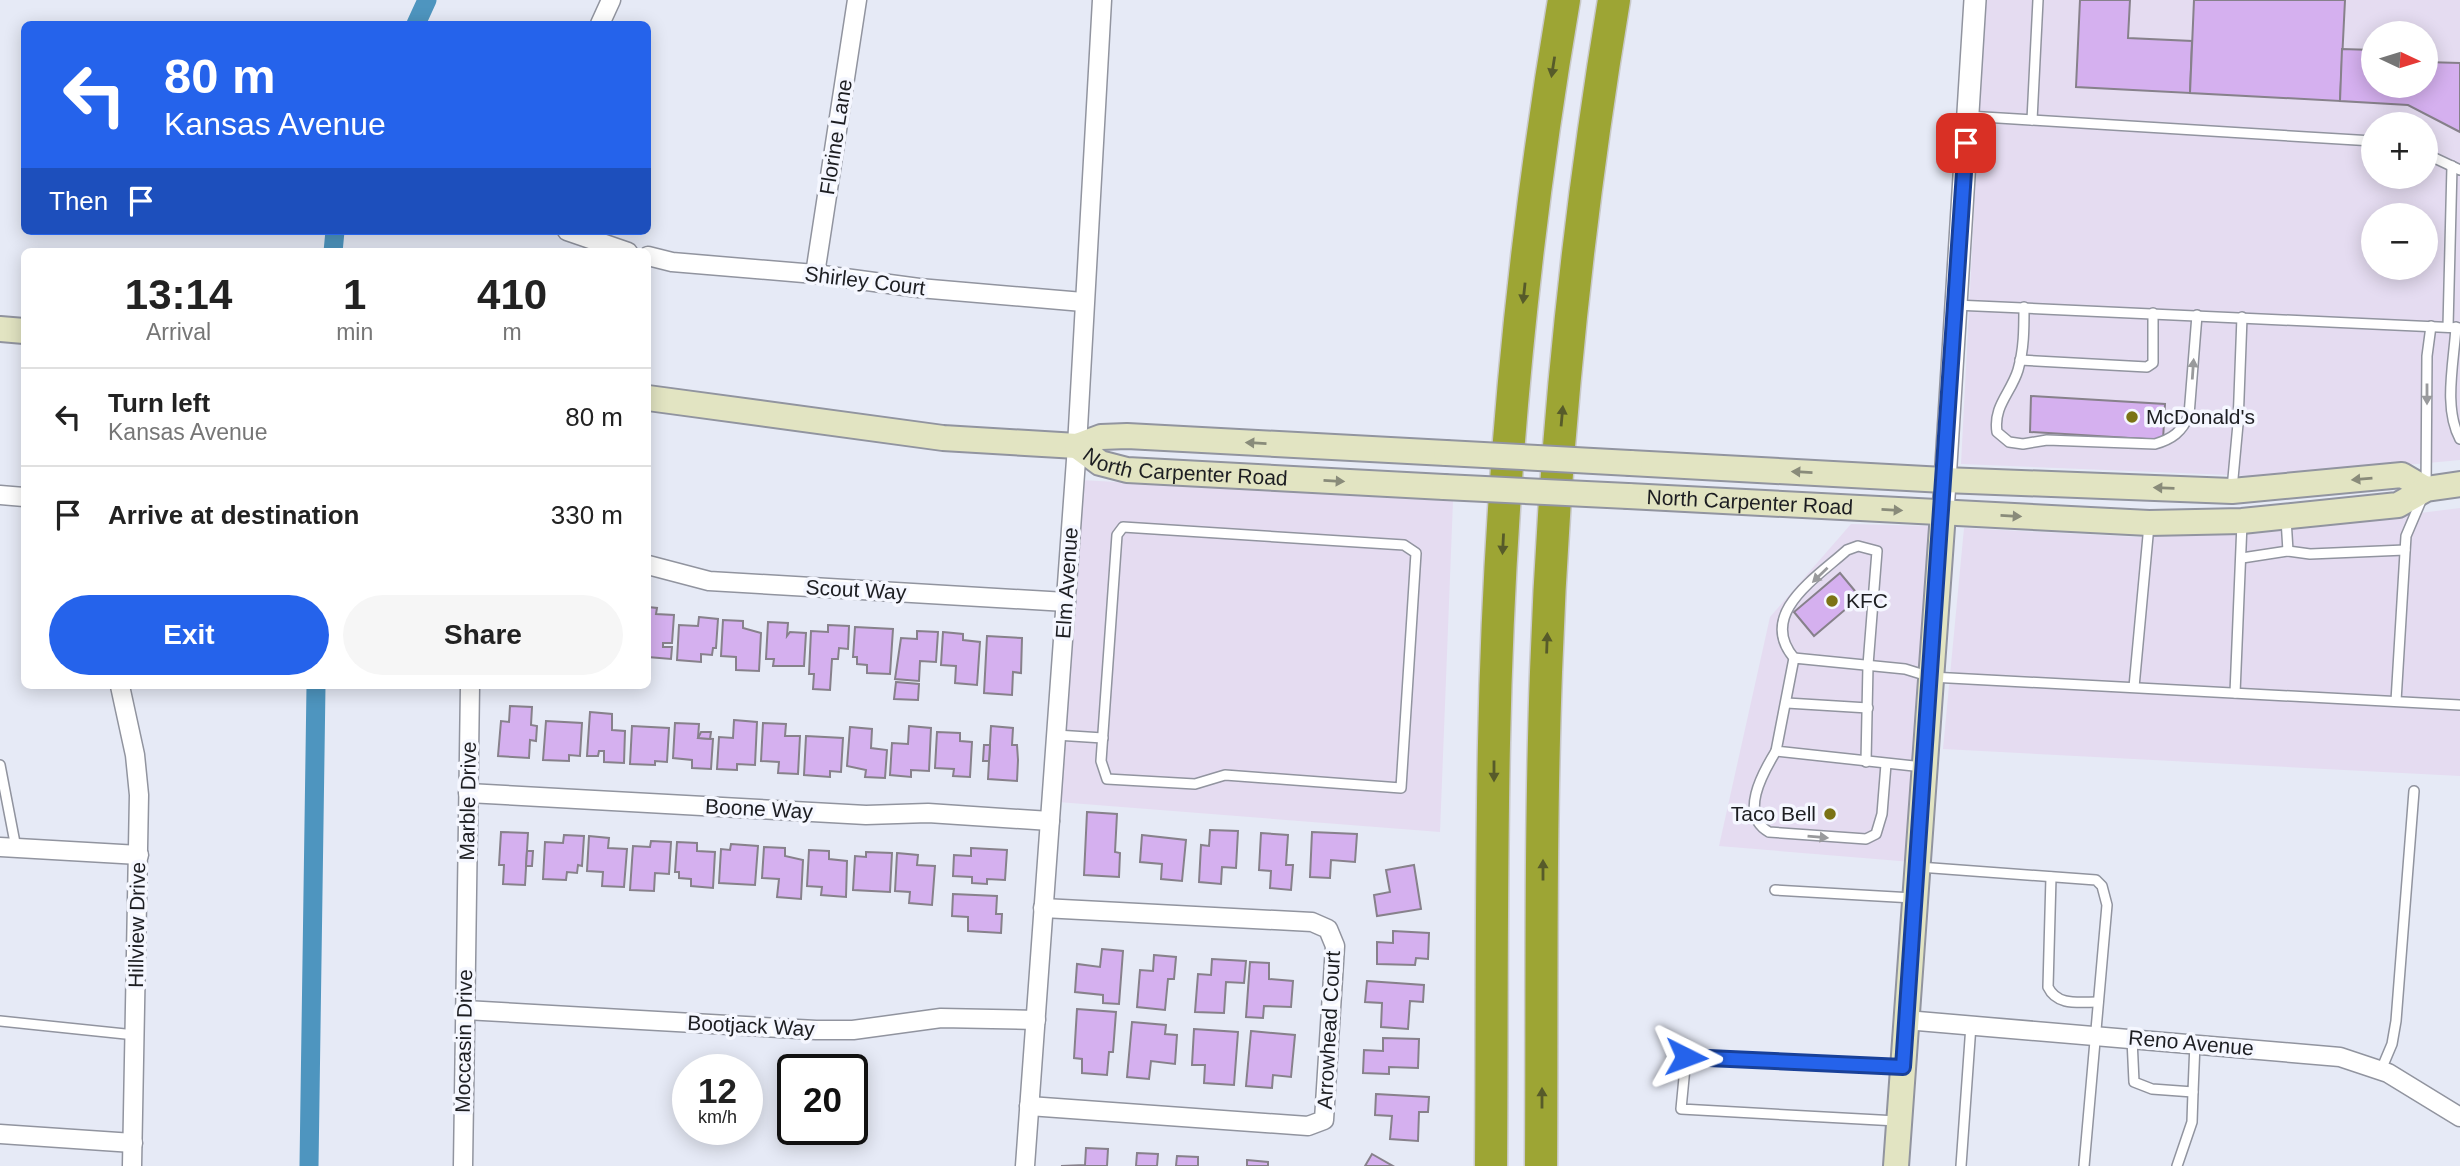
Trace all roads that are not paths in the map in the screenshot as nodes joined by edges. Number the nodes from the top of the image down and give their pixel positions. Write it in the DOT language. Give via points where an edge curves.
graph roads {
  1 [pos="611,0"];
  2 [pos="857,0"];
  3 [pos="1102,0"];
  4 [pos="1564,0"];
  5 [pos="1614,0"];
  6 [pos="1975,0"];
  7 [pos="2038,0"];
  8 [pos="601,21"];
  9 [pos="1967,117"];
  10 [pos="2032,121"];
  11 [pos="2361,140"];
  12 [pos="2438,160"];
  13 [pos="2456,168"];
  14 [pos="579,235"];
  15 [pos="616,248"];
  16 [pos="651,258"];
  17 [pos="815,274"];
  18 [pos="1083,302"];
  19 [pos="1955,304"];
  20 [pos="2024,307"];
  21 [pos="2153,313"];
  22 [pos="2197,315"];
  23 [pos="2242,317"];
  24 [pos="2431,326"];
  25 [pos="2454,327"];
  26 [pos="0,329"];
  27 [pos="21,331"];
  28 [pos="2020,360"];
  29 [pos="651,398"];
  30 [pos="2460,439"];
  31 [pos="1077,446"];
  32 [pos="1944,480"];
  33 [pos="2460,484"];
  34 [pos="2426,489"];
  35 [pos="2232,491"];
  36 [pos="0,495"];
  37 [pos="21,497"];
  38 [pos="1942,513"];
  39 [pos="2286,517"];
  40 [pos="2242,521"];
  41 [pos="2149,523"];
  42 [pos="2405,550"];
  43 [pos="2288,551"];
  44 [pos="2242,558"];
  45 [pos="651,566"];
  46 [pos="1066,603"];
  47 [pos="1794,658"];
  48 [pos="1868,665"];
  49 [pos="1931,677"];
  50 [pos="2134,687"];
  51 [pos="121,689"];
  52 [pos="470,689"];
  53 [pos="2235,692"];
  54 [pos="2396,701"];
  55 [pos="1787,703"];
  56 [pos="2460,705"];
  57 [pos="1868,708"];
  58 [pos="1056,734"];
  59 [pos="1103,738"];
  60 [pos="1776,751"];
  61 [pos="1866,762"];
  62 [pos="1886,764"];
  63 [pos="0,765"];
  64 [pos="1924,767"];
  65 [pos="2414,791"];
  66 [pos="468,793"];
  67 [pos="1050,821"];
  68 [pos="8,847"];
  69 [pos="139,855"];
  70 [pos="1917,867"];
  71 [pos="2050,877"];
  72 [pos="1775,890"];
  73 [pos="1915,898"];
  74 [pos="1043,908"];
  75 [pos="466,916"];
  76 [pos="2098,1002"];
  77 [pos="465,1010"];
  78 [pos="1036,1020"];
  79 [pos="1906,1020"];
  80 [pos="0,1021"];
  81 [pos="1971,1025"];
  82 [pos="2095,1034"];
  83 [pos="135,1035"];
  84 [pos="2132,1037"];
  85 [pos="2195,1043"];
  86 [pos="1903,1067"];
  87 [pos="2381,1070"];
  88 [pos="2193,1092"];
  89 [pos="1029,1106"];
  90 [pos="2460,1117"];
  91 [pos="1899,1122"];
  92 [pos="0,1135"];
  93 [pos="133,1143"];
  94 [pos="132,1166"];
  95 [pos="463,1166"];
  96 [pos="1025,1166"];
  97 [pos="1491,1166"];
  98 [pos="1541,1166"];
  99 [pos="1896,1166"];
  100 [pos="1961,1166"];
  101 [pos="2084,1166"];
  102 [pos="2177,1166"];
  1 -- 8 [label="street"];
  2 -- 17 [label="street, Florine Lane"];
  3 -- 18 [label="street, Elm Avenue"];
  4 -- 97 [label="highway, one-way" via="1528,256 1502,565 1494,742"];
  98 -- 5 [label="highway, one-way" via="1545,734 1554,522 1578,249"];
  6 -- 9 [label="street"];
  7 -- 10 [label="lane"];
  9 -- 10 [label="lane"];
  9 -- 19 [label="street"];
  10 -- 11 [label="lane"];
  12 -- 13 [label="lane"];
  13 -- 25 [label="lane"];
  14 -- 15 [label="street"];
  16 -- 17 [label="street, Shirley Court"];
  17 -- 18 [label="street, Shirley Court"];
  18 -- 31 [label="street, Elm Avenue"];
  19 -- 20 [label="lane"];
  19 -- 32 [label="street"];
  20 -- 21 [label="lane"];
  20 -- 28 [label="lane"];
  21 -- 22 [label="lane"];
  21 -- 28 [label="lane" via="2154,356 2147,367"];
  22 -- 23 [label="lane"];
  28 -- 22 [label="lane, one-way" via="1995,419 1997,432 2009,442 2047,439 2155,444 2170,439 2189,415"];
  23 -- 24 [label="lane"];
  23 -- 35 [label="lane"];
  24 -- 25 [label="lane"];
  24 -- 34 [label="lane, one-way"];
  25 -- 30 [label="lane" via="2452,402 2454,428"];
  26 -- 27 [label="main road"];
  29 -- 31 [label="main road, North Carpenter Road" via="929,437"];
  32 -- 31 [label="main road, North Carpenter Road, one-way, bridge" via="1127,436 1101,437"];
  31 -- 38 [label="main road, North Carpenter Road, one-way, bridge" via="1100,463 1127,470"];
  31 -- 46 [label="street, Elm Avenue"];
  35 -- 32 [label="main road, North Carpenter Road, one-way"];
  32 -- 38 [label="street"];
  33 -- 34 [label="main road, North Carpenter Road"];
  34 -- 35 [label="main road, North Carpenter Road, one-way" via="2402,475"];
  34 -- 39 [label="main road, North Carpenter Road" via="2398,505"];
  34 -- 42 [label="lane" via="2406,536"];
  36 -- 37 [label="street"];
  38 -- 41 [label="main road, North Carpenter Road, one-way"];
  38 -- 49 [label="main road"];
  39 -- 40 [label="main road, North Carpenter Road"];
  39 -- 43 [label="lane"];
  40 -- 41 [label="main road, North Carpenter Road"];
  40 -- 44 [label="lane"];
  41 -- 50 [label="lane"];
  42 -- 43 [label="lane"];
  42 -- 54 [label="lane"];
  43 -- 44 [label="lane"];
  44 -- 53 [label="lane"];
  45 -- 46 [label="street, Scout Way" via="709,581"];
  46 -- 58 [label="street, Elm Avenue"];
  47 -- 48 [label="lane"];
  48 -- 47 [label="lane, one-way" via="1877,551 1858,546 1847,550 1790,604 1780,627 1782,643"];
  47 -- 55 [label="lane"];
  48 -- 49 [label="lane"];
  48 -- 57 [label="lane"];
  49 -- 50 [label="lane"];
  49 -- 64 [label="main road"];
  50 -- 53 [label="lane"];
  51 -- 69 [label="street, Hillview Drive" via="135,755"];
  52 -- 66 [label="street, Marble Drive"];
  53 -- 54 [label="lane"];
  54 -- 56 [label="lane"];
  55 -- 57 [label="lane"];
  55 -- 60 [label="lane"];
  57 -- 61 [label="lane"];
  58 -- 59 [label="lane"];
  58 -- 67 [label="street, Elm Avenue"];
  59 -- 59 [label="lane" via="1117,535 1123,527 1404,545 1416,554 1401,788 1225,775 1195,784 1107,779 1101,761"];
  60 -- 61 [label="lane"];
  60 -- 62 [label="lane, one-way" via="1762,780 1753,816 1758,826 1769,832 1866,839 1876,834"];
  61 -- 62 [label="lane"];
  62 -- 64 [label="lane"];
  63 -- 68 [label="lane"];
  64 -- 70 [label="main road"];
  65 -- 87 [label="lane" via="2396,1021"];
  66 -- 67 [label="street, Boone Way"];
  66 -- 75 [label="street, Marble Drive"];
  67 -- 74 [label="street, Elm Avenue"];
  68 -- 69 [label="street"];
  69 -- 83 [label="street, Hillview Drive"];
  70 -- 71 [label="lane"];
  70 -- 73 [label="main road"];
  71 -- 76 [label="lane" via="2048,987 2052,996 2062,1001"];
  71 -- 76 [label="lane" via="2096,880 2102,886 2107,905"];
  72 -- 73 [label="lane"];
  73 -- 79 [label="main road"];
  74 -- 78 [label="street, Elm Avenue"];
  74 -- 89 [label="street, Arrowhead Court" via="1312,922 1328,929 1335,946 1324,1121 1308,1126"];
  75 -- 77 [label="street, Moccasin Drive"];
  76 -- 82 [label="lane"];
  77 -- 78 [label="street, Bootjack Way" via="816,1030 853,1030 941,1018"];
  77 -- 95 [label="street, Moccasin Drive"];
  78 -- 89 [label="street, Elm Avenue"];
  79 -- 81 [label="street, Reno Avenue"];
  79 -- 86 [label="main road"];
  80 -- 83 [label="lane"];
  81 -- 82 [label="street, Reno Avenue"];
  81 -- 100 [label="lane"];
  82 -- 84 [label="street, Reno Avenue"];
  82 -- 101 [label="lane"];
  83 -- 93 [label="street, Hillview Drive"];
  84 -- 85 [label="street, Reno Avenue"];
  84 -- 88 [label="lane" via="2134,1082 2152,1089"];
  85 -- 87 [label="street, Reno Avenue" via="2340,1057"];
  85 -- 88 [label="lane"];
  86 -- 91 [label="main road"];
  86 -- 91 [label="lane" via="1686,1057 1681,1109"];
  87 -- 90 [label="street, Reno Avenue"];
  88 -- 102 [label="lane" via="2192,1122"];
  89 -- 96 [label="street, Elm Avenue"];
  91 -- 99 [label="main road"];
  92 -- 93 [label="street"];
  93 -- 94 [label="street, Hillview Drive"];
}
